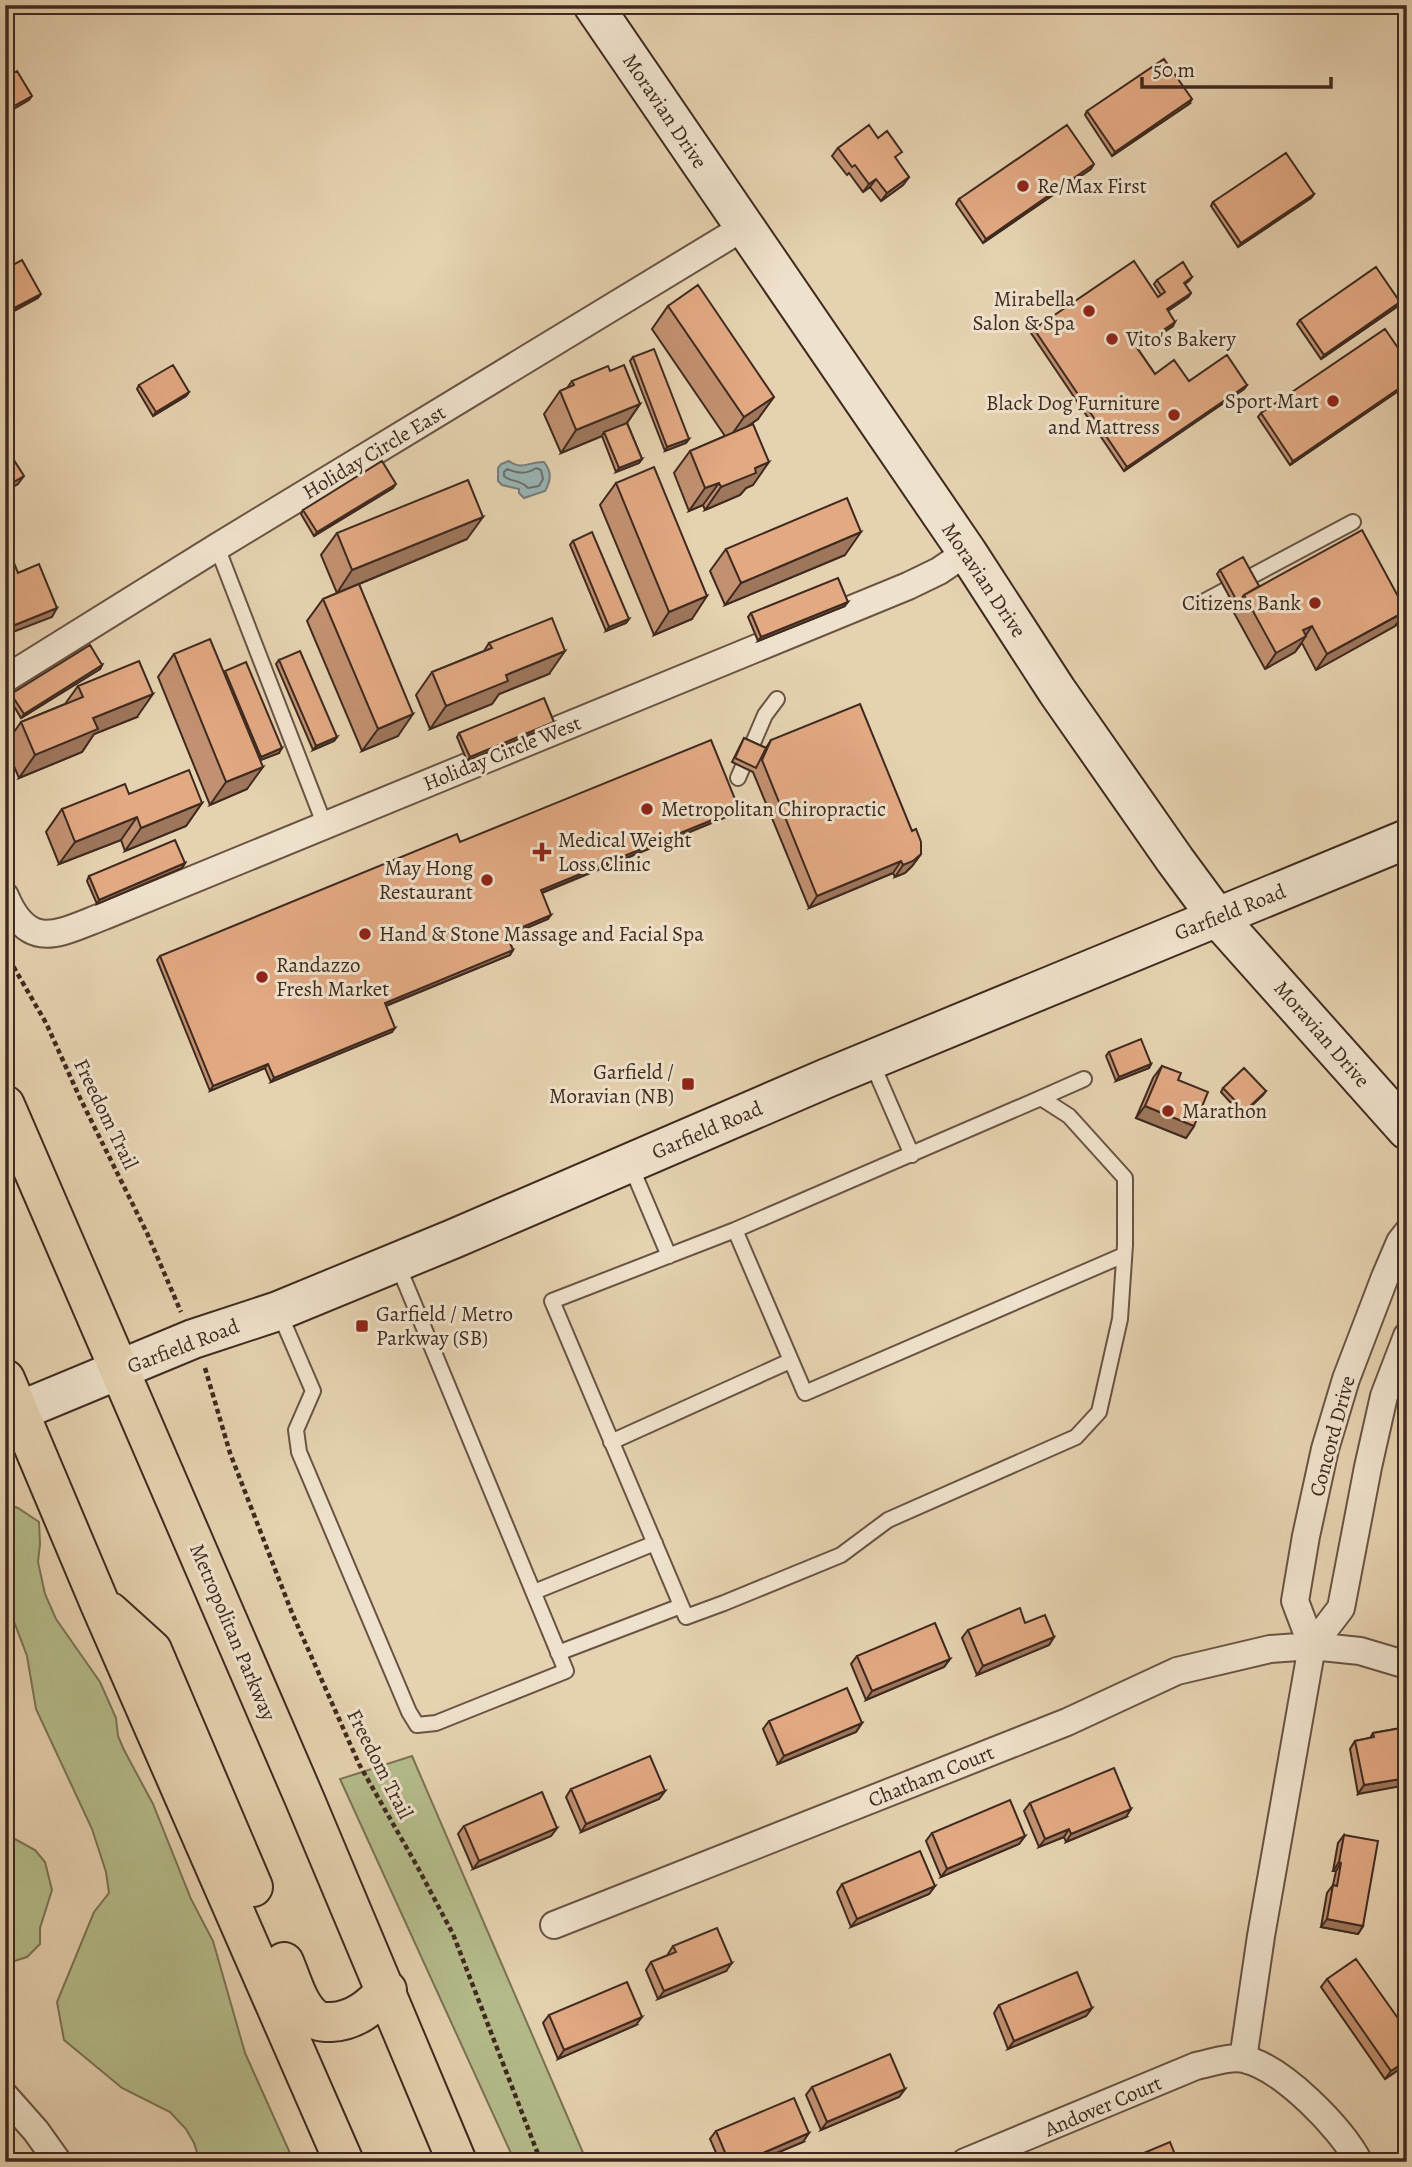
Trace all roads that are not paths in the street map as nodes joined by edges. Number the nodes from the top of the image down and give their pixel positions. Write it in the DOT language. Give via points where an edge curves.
graph roads {
  1 [pos="593,5"];
  2 [pos="744,227"];
  3 [pos="1353,522"];
  4 [pos="217,547"];
  5 [pos="967,552"];
  6 [pos="1205,601"];
  7 [pos="5,679"];
  8 [pos="777,699"];
  9 [pos="738,778"];
  10 [pos="325,826"];
  11 [pos="1407,839"];
  12 [pos="5,896"];
  13 [pos="1217,917"];
  14 [pos="871,1060"];
  15 [pos="1084,1079"];
  16 [pos="1041,1098"];
  17 [pos="5,1105"];
  18 [pos="1407,1130"];
  19 [pos="912,1155"];
  20 [pos="630,1163"];
  21 [pos="735,1230"];
  22 [pos="1407,1233"];
  23 [pos="1124,1255"];
  24 [pos="669,1256"];
  25 [pos="397,1262"];
  26 [pos="278,1311"];
  27 [pos="1407,1336"];
  28 [pos="790,1361"];
  29 [pos="120,1370"];
  30 [pos="10,1402"];
  31 [pos="611,1442"];
  32 [pos="655,1543"];
  33 [pos="534,1592"];
  34 [pos="100,1604"];
  35 [pos="681,1606"];
  36 [pos="1312,1646"];
  37 [pos="558,1653"];
  38 [pos="1407,1665"];
  39 [pos="554,1925"];
  40 [pos="387,1990"];
  41 [pos="1243,2059"];
  42 [pos="5,2096"];
  43 [pos="58,2162"];
  44 [pos="344,2162"];
  45 [pos="457,2162"];
  46 [pos="965,2162"];
  47 [pos="1359,2162"];
  1 -- 2 [label="main road, Moravian Drive"];
  2 -- 4 [label="street, Holiday Circle East"];
  2 -- 5 [label="main road, Moravian Drive"];
  3 -- 6 [label="lane"];
  4 -- 7 [label="street, Holiday Circle East"];
  4 -- 10 [label="lane"];
  5 -- 10 [label="street, Holiday Circle West" via="908,586"];
  5 -- 13 [label="main road, Moravian Drive" via="1057,691"];
  8 -- 9 [label="lane" via="765,715"];
  10 -- 12 [label="street, Holiday Circle West" via="60,933 43,934 18,922"];
  11 -- 13 [label="main road, Garfield Road"];
  13 -- 14 [label="main road, Garfield Road"];
  13 -- 18 [label="main road, Moravian Drive"];
  14 -- 19 [label="lane"];
  14 -- 20 [label="main road, Garfield Road"];
  15 -- 16 [label="lane"];
  16 -- 19 [label="lane"];
  16 -- 23 [label="lane" via="1069,1116 1125,1178"];
  17 -- 29 [label="main road, Metropolitan Parkway"];
  19 -- 21 [label="lane"];
  20 -- 24 [label="lane"];
  20 -- 25 [label="main road, Garfield Road"];
  21 -- 24 [label="lane"];
  21 -- 28 [label="lane"];
  22 -- 36 [label="street, Concord Drive" via="1351,1366 1325,1449 1295,1601"];
  23 -- 28 [label="lane" via="805,1393"];
  23 -- 35 [label="lane" via="1120,1319 1099,1412 1076,1437 888,1520 841,1555 686,1617"];
  24 -- 31 [label="lane" via="552,1301"];
  25 -- 26 [label="main road, Garfield Road"];
  25 -- 33 [label="lane"];
  26 -- 29 [label="main road, Garfield Road" via="193,1339"];
  26 -- 37 [label="lane" via="313,1391 296,1430 299,1452 417,1725 436,1723 566,1671"];
  27 -- 36 [label="street, Concord Drive" via="1384,1396 1341,1608"];
  28 -- 31 [label="lane"];
  29 -- 30 [label="main road, Garfield Road"];
  29 -- 40 [label="main road, Metropolitan Parkway"];
  30 -- 34 [label="main road"];
  31 -- 32 [label="lane"];
  32 -- 33 [label="lane"];
  32 -- 35 [label="lane"];
  33 -- 37 [label="lane"];
  34 -- 40 [label="main road" via="152,1650 302,2004 317,2021 343,2021 359,2015"];
  34 -- 44 [label="main road"];
  35 -- 37 [label="lane"];
  36 -- 38 [label="street, Chatham Court" via="1360,1651"];
  36 -- 39 [label="street, Chatham Court" via="1270,1649 1177,1671 1067,1722"];
  36 -- 41 [label="street, Concord Drive"];
  40 -- 45 [label="main road, Metropolitan Parkway"];
  41 -- 46 [label="street, Andover Court" via="1196,2066"];
  41 -- 47 [label="street" via="1265,2068 1318,2109 1350,2144"];
  42 -- 43 [label="street"];
}
